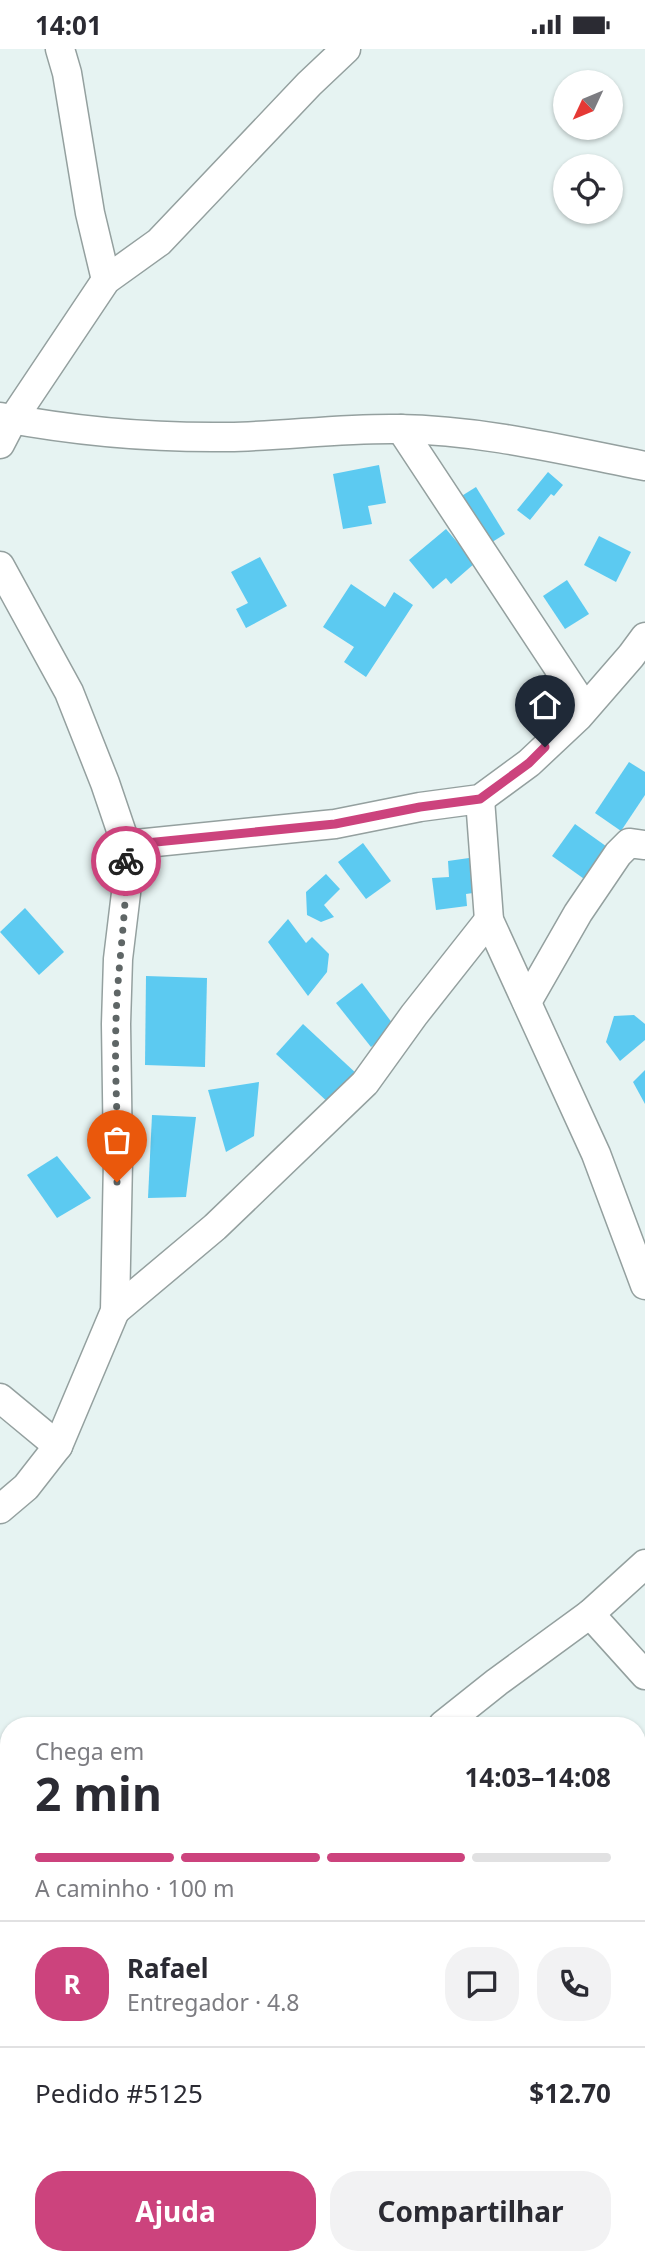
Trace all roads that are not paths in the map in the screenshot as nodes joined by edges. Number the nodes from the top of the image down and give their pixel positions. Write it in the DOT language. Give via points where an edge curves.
graph roads {
  1 [pos="60,49"];
  2 [pos="346,49"];
  3 [pos="106,280"];
  4 [pos="4,427"];
  5 [pos="401,429"];
  6 [pos="645,466"];
  7 [pos="0,566"];
  8 [pos="645,637"];
  9 [pos="585,708"];
  10 [pos="480,799"];
  11 [pos="126,845"];
  12 [pos="645,845"];
  13 [pos="489,920"];
  14 [pos="527,1002"];
  15 [pos="645,1285"];
  16 [pos="115,1311"];
  17 [pos="0,1398"];
  18 [pos="58,1446"];
  19 [pos="0,1509"];
  20 [pos="645,1564"];
  21 [pos="590,1614"];
  22 [pos="645,1675"];
  23 [pos="453,1717"];
  1 -- 3 [label="street"];
  2 -- 3 [label="street" via="159,242"];
  3 -- 4 [label="street"];
  4 -- 5 [label="street" via="228,437"];
  5 -- 6 [label="street" via="489,435"];
  5 -- 9 [label="street"];
  7 -- 11 [label="street" via="69,692"];
  8 -- 9 [label="street"];
  9 -- 10 [label="street" via="529,763"];
  10 -- 11 [label="street" via="335,824"];
  10 -- 13 [label="street"];
  11 -- 16 [label="street" via="116,1024"];
  12 -- 14 [label="street" via="629,843 618,854"];
  13 -- 14 [label="street"];
  13 -- 16 [label="street" via="365,1083 215,1227"];
  14 -- 15 [label="street" via="596,1154"];
  16 -- 18 [label="street"];
  17 -- 18 [label="street"];
  18 -- 19 [label="street" via="26,1487"];
  20 -- 21 [label="street"];
  21 -- 22 [label="street"];
  21 -- 23 [label="street"];
}
